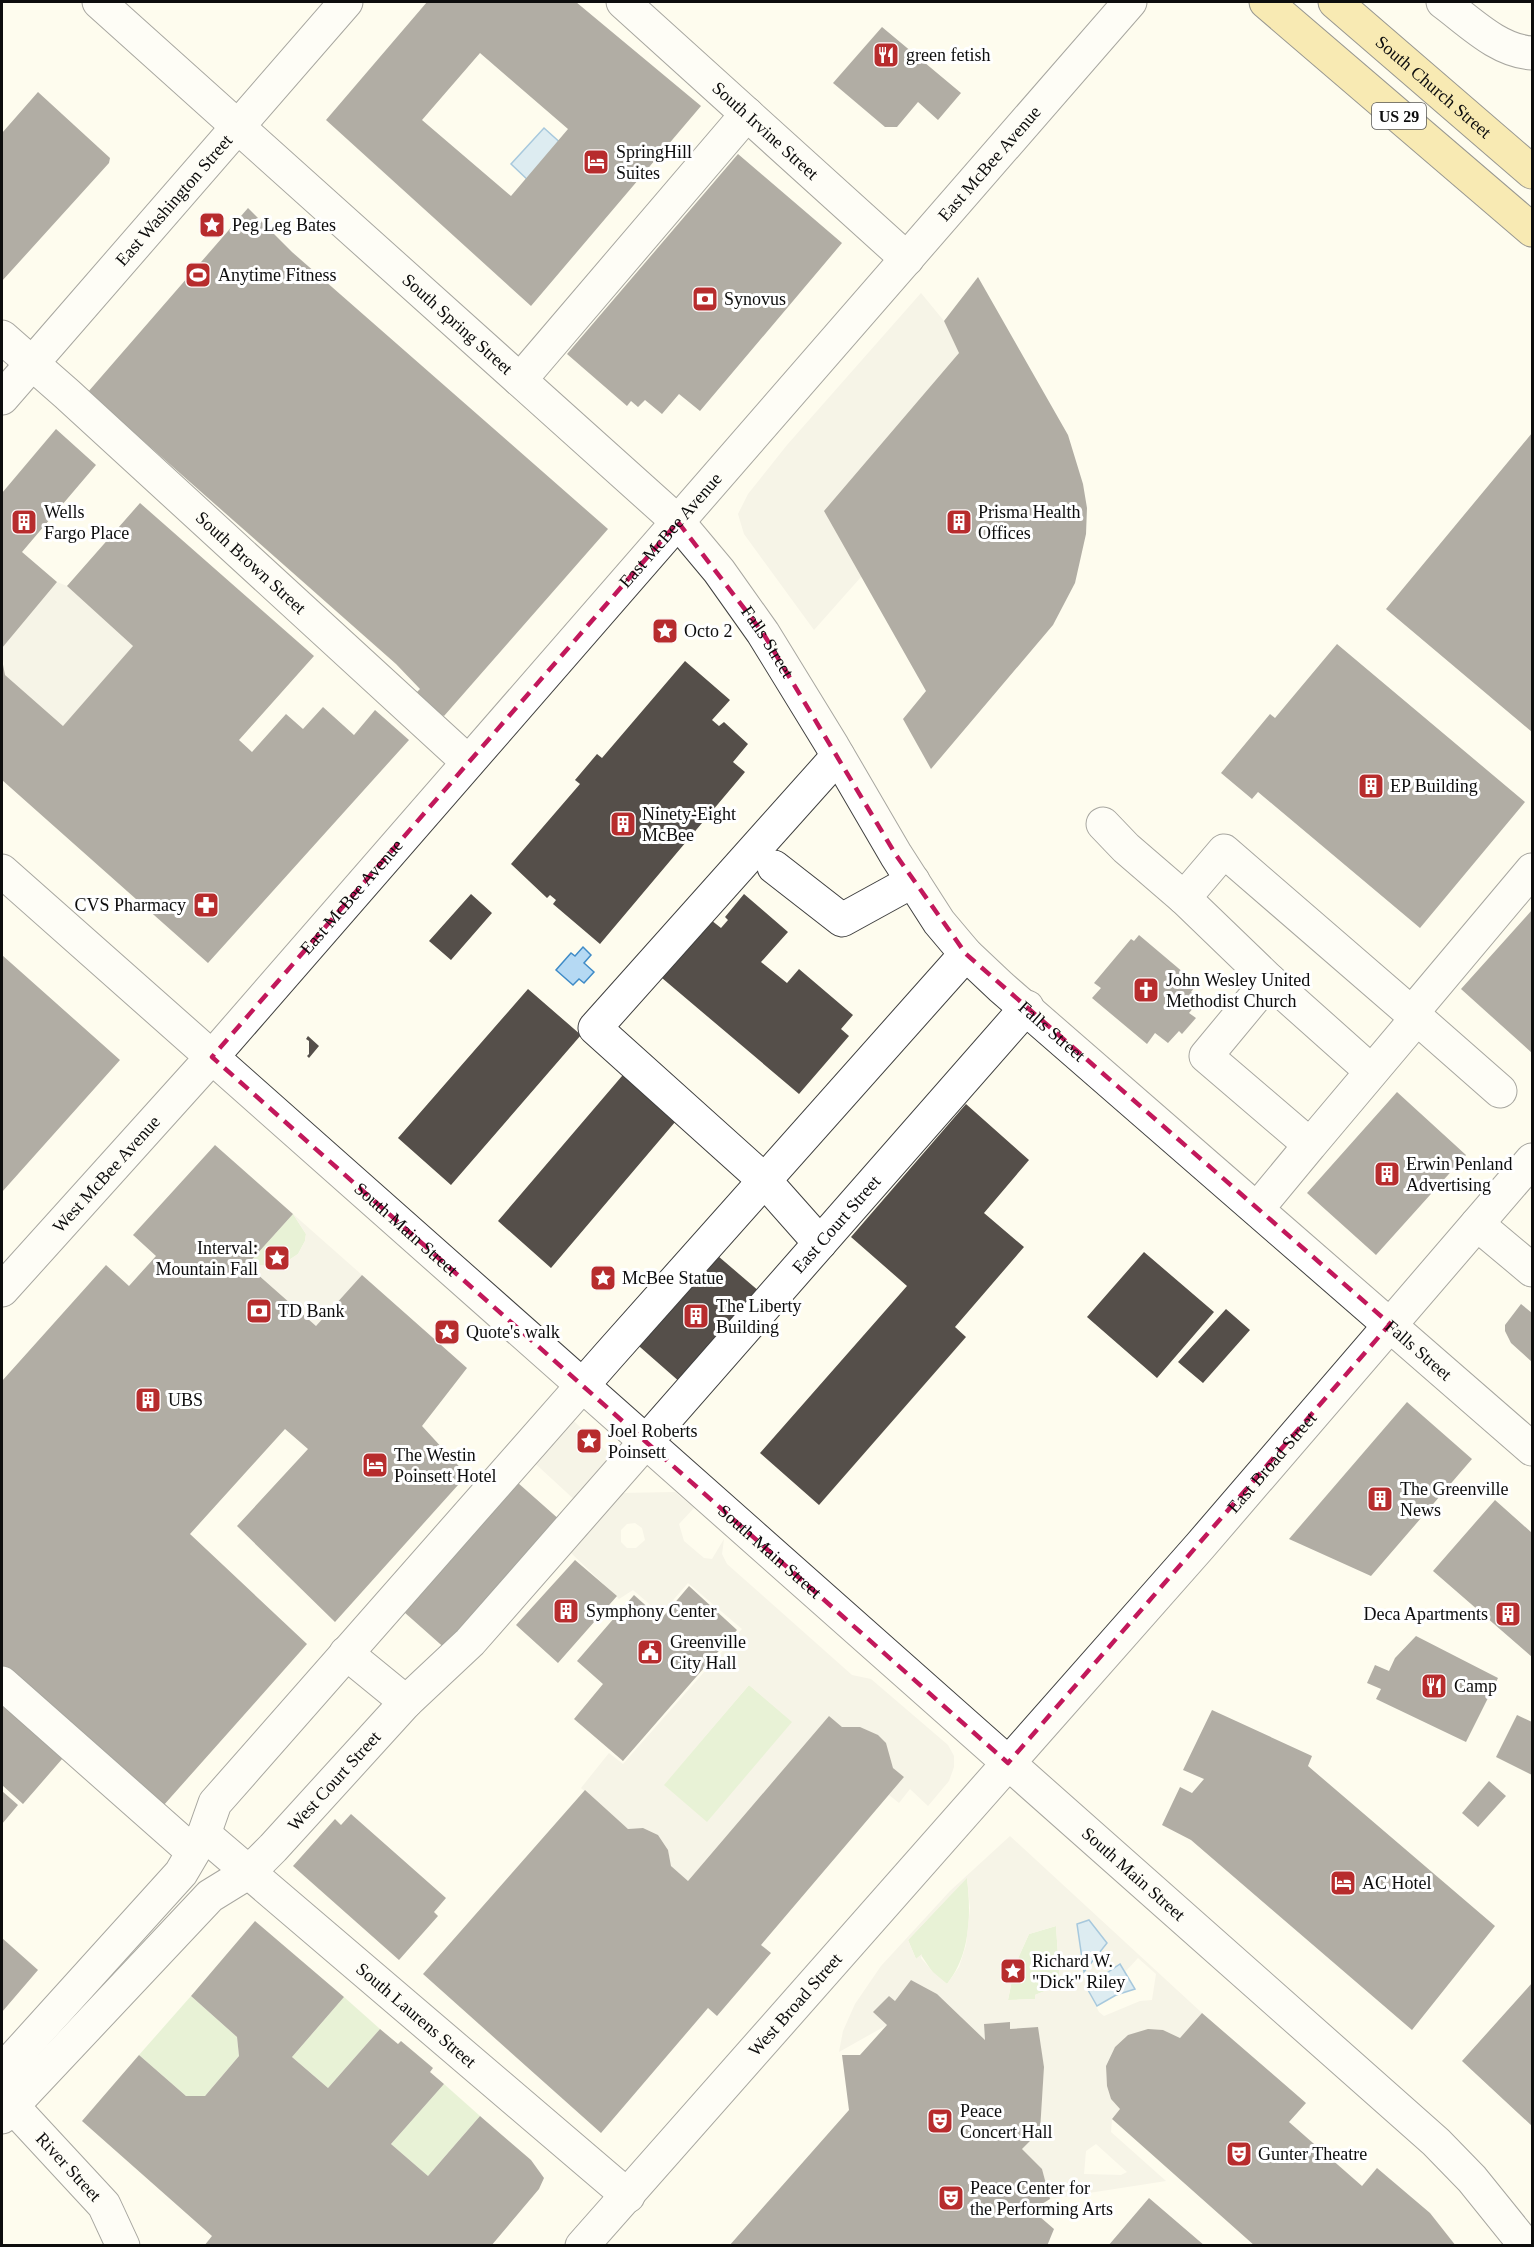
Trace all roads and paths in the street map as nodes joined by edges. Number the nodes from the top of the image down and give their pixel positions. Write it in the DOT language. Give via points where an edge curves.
graph roads {
  1 [pos="99,2"];
  2 [pos="346,2"];
  3 [pos="623,2"];
  4 [pos="1130,2"];
  5 [pos="1266,2"];
  6 [pos="1335,2"];
  7 [pos="1443,2"];
  8 [pos="1533,52"];
  9 [pos="747,114"];
  10 [pos="239,125"];
  11 [pos="1533,172"];
  12 [pos="1533,230"];
  13 [pos="907,259"];
  14 [pos="2,337"];
  15 [pos="32,363"];
  16 [pos="520,380"];
  17 [pos="2,398"];
  18 [pos="678,522"];
  19 [pos="838,756"];
  20 [pos="468,762"];
  21 [pos="1103,824"];
  22 [pos="774,867"];
  23 [pos="1533,870"];
  24 [pos="2,871"];
  25 [pos="913,881"];
  26 [pos="1184,898"];
  27 [pos="966,954"];
  28 [pos="1269,980"];
  29 [pos="1027,1007"];
  30 [pos="1414,1016"];
  31 [pos="212,1057"];
  32 [pos="1371,1071"];
  33 [pos="1500,1091"];
  34 [pos="1310,1145"];
  35 [pos="1530,1167"];
  36 [pos="764,1180"];
  37 [pos="1257,1209"];
  38 [pos="1477,1224"];
  39 [pos="820,1243"];
  40 [pos="1533,1270"];
  41 [pos="2,1290"];
  42 [pos="1390,1324"];
  43 [pos="582,1385"];
  44 [pos="646,1442"];
  45 [pos="1533,1449"];
  46 [pos="346,1653"];
  47 [pos="2,1683"];
  48 [pos="406,1702"];
  49 [pos="1008,1763"];
  50 [pos="199,1843"];
  51 [pos="249,1872"];
  52 [pos="2,2071"];
  53 [pos="5,2106"];
  54 [pos="628,2196"];
  55 [pos="123,2246"];
  56 [pos="582,2246"];
  57 [pos="1526,2246"];
  1 -- 10 [label="street, South Spring Street"];
  2 -- 10 [label="street, East Washington Street"];
  3 -- 9 [label="street, South Irvine Street"];
  4 -- 13 [label="street, East McBee Avenue"];
  5 -- 12 [label="main road, US 29"];
  6 -- 11 [label="main road, South Church Street / US 29"];
  7 -- 8 [label="street" via="1504,47"];
  9 -- 13 [label="street, South Irvine Street"];
  9 -- 16 [label="street"];
  10 -- 15 [label="street, East Washington Street"];
  10 -- 16 [label="street, South Spring Street"];
  13 -- 18 [label="street, East McBee Avenue"];
  14 -- 15 [label="street, South Brown Street"];
  15 -- 17 [label="street, East Washington Street"];
  15 -- 20 [label="street, South Brown Street"];
  16 -- 18 [label="street, South Spring Street"];
  18 -- 19 [label="street, Falls Street" via="763,633"];
  18 -- 20 [label="street, East McBee Avenue"];
  19 -- 25 [label="street, Falls Street"];
  19 -- 36 [label="street" via="595,1028"];
  20 -- 31 [label="street, East McBee Avenue"];
  21 -- 26 [label="street"];
  22 -- 25 [label="street" via="842,920"];
  23 -- 30 [label="street"];
  24 -- 31 [label="street, South Main Street"];
  25 -- 27 [label="street, Falls Street" via="939,922"];
  26 -- 28 [label="street"];
  26 -- 30 [label="street" via="1224,851"];
  27 -- 29 [label="street, Falls Street"];
  27 -- 36 [label="street"];
  28 -- 32 [label="street"];
  28 -- 34 [label="street" via="1206,1056"];
  29 -- 37 [label="street, Falls Street"];
  29 -- 39 [label="street, East Court Street"];
  30 -- 32 [label="street"];
  30 -- 33 [label="street"];
  31 -- 41 [label="street, West McBee Avenue"];
  31 -- 43 [label="street, South Main Street"];
  32 -- 34 [label="street"];
  34 -- 37 [label="street"];
  35 -- 38 [label="street, East Broad Street"];
  36 -- 39 [label="street"];
  36 -- 43 [label="street"];
  37 -- 42 [label="street, Falls Street"];
  38 -- 40 [label="street"];
  38 -- 42 [label="street, East Broad Street"];
  39 -- 44 [label="street, East Court Street"];
  42 -- 45 [label="street, Falls Street"];
  42 -- 49 [label="street, East Broad Street"];
  43 -- 44 [label="street, South Main Street"];
  43 -- 46 [label="street"];
  44 -- 48 [label="street, West Court Street" via="471,1642"];
  44 -- 49 [label="street, South Main Street"];
  46 -- 48 [label="street"];
  46 -- 50 [label="street" via="215,1803"];
  47 -- 50 [label="street, South Laurens Street"];
  48 -- 51 [label="street, West Court Street"];
  49 -- 54 [label="street, West Broad Street"];
  49 -- 57 [label="street, South Main Street" via="1436,2142 1472,2179"];
  50 -- 51 [label="street, South Laurens Street"];
  50 -- 52 [label="street" via="181,1873"];
  51 -- 53 [label="street, West Court Street" via="210,1896"];
  51 -- 54 [label="street, South Laurens Street"];
  53 -- 55 [label="street, River Street" via="104,2205"];
  54 -- 56 [label="street, West Broad Street"];
}
